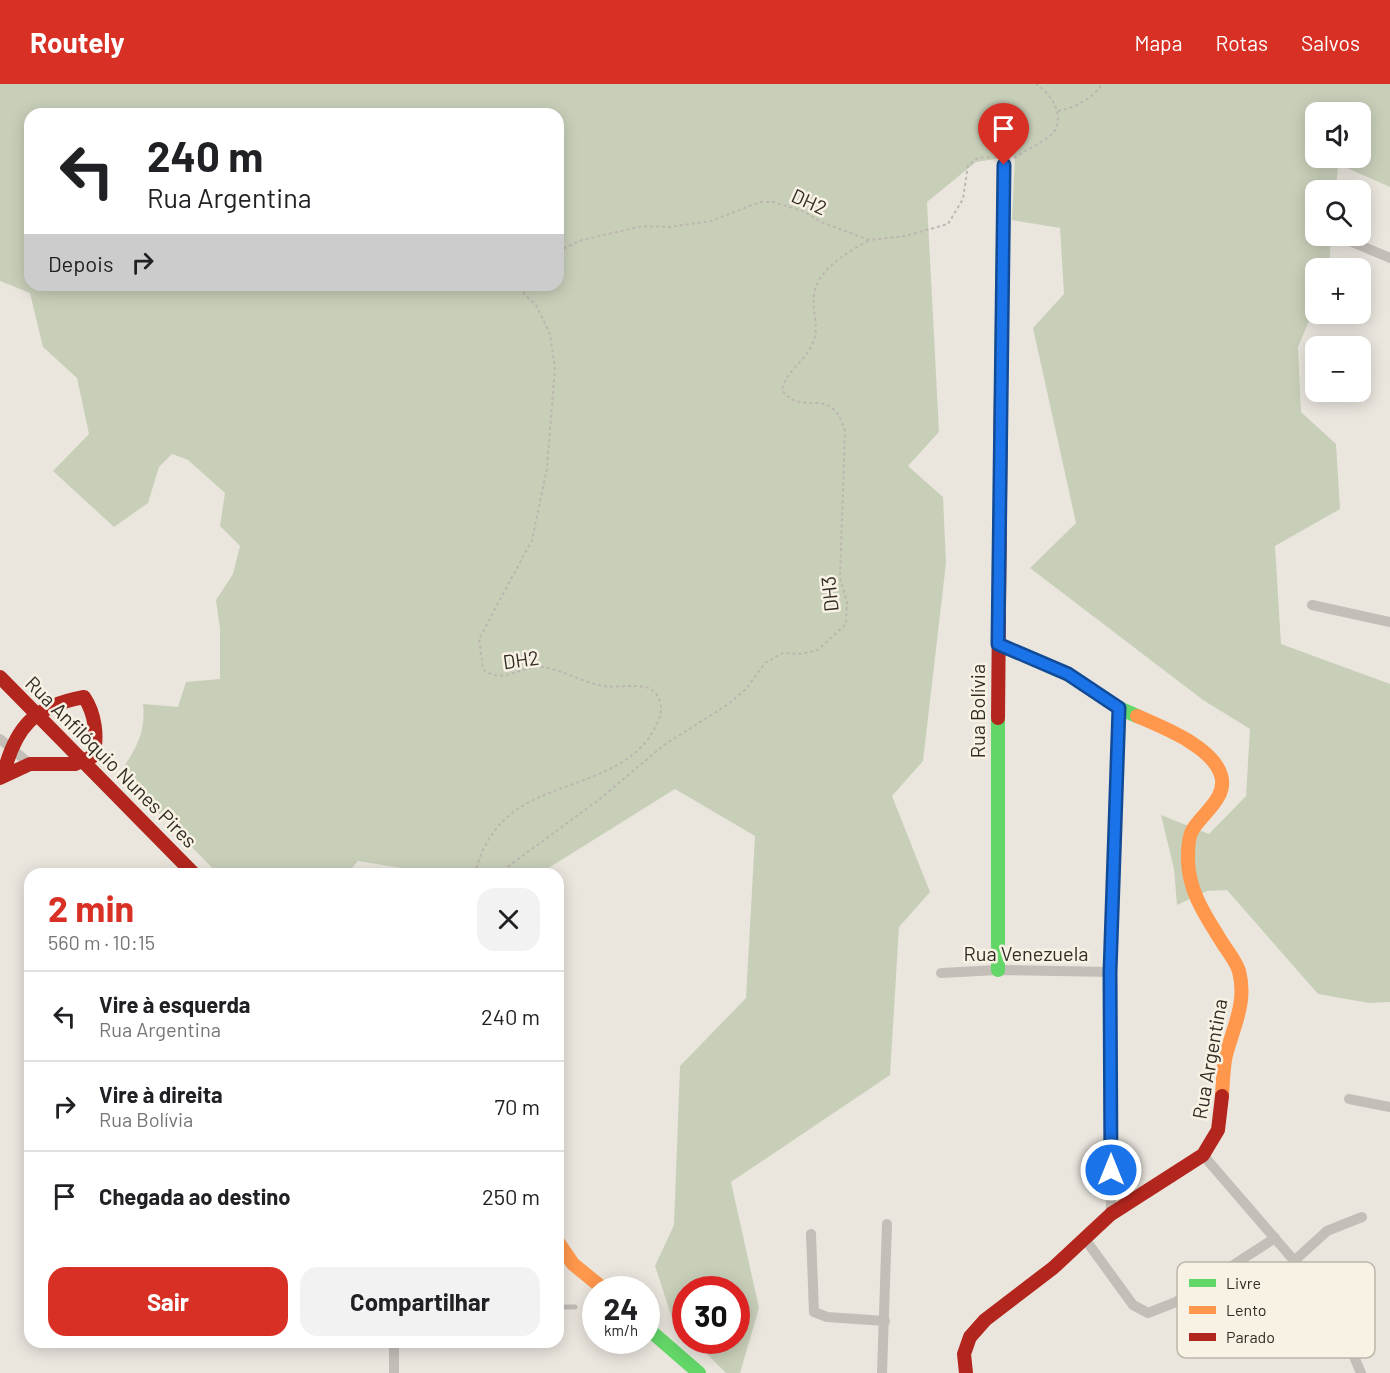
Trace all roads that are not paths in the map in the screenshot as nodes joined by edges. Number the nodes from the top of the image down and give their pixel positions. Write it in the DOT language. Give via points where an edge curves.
graph roads {
  1 [pos="1004,165"];
  2 [pos="1362,246"];
  3 [pos="1390,258"];
  4 [pos="1312,605"];
  5 [pos="1390,622"];
  6 [pos="998,644"];
  7 [pos="0,677"];
  8 [pos="1119,708"];
  9 [pos="34,713"];
  10 [pos="5,744"];
  11 [pos="84,763"];
  12 [pos="30,764"];
  13 [pos="1,777"];
  14 [pos="188,868"];
  15 [pos="998,970"];
  16 [pos="1110,972"];
  17 [pos="941,973"];
  18 [pos="1349,1099"];
  19 [pos="1390,1107"];
  20 [pos="1203,1155"];
  21 [pos="1111,1214"];
  22 [pos="1362,1217"];
  23 [pos="887,1224"];
  24 [pos="811,1234"];
  25 [pos="1275,1238"];
  26 [pos="1085,1239"];
  27 [pos="564,1251"];
  28 [pos="564,1261"];
  29 [pos="1294,1261"];
  30 [pos="1238,1262"];
  31 [pos="573,1264"];
  32 [pos="588,1276"];
  33 [pos="1177,1301"];
  34 [pos="564,1307"];
  35 [pos="575,1307"];
  36 [pos="885,1321"];
  37 [pos="660,1339"];
  38 [pos="394,1348"];
  39 [pos="1354,1358"];
  40 [pos="394,1373"];
  41 [pos="699,1373"];
  42 [pos="882,1373"];
  43 [pos="966,1373"];
  44 [pos="1361,1373"];
  1 -- 6 [label="street, Rua Bolívia"];
  2 -- 3 [label="street"];
  4 -- 5 [label="street"];
  6 -- 8 [label="street, Rua Argentina" via="1068,674"];
  6 -- 15 [label="street, Rua Bolívia"];
  7 -- 9 [label="street, Rua Anfilóquio Nunes Pires"];
  8 -- 16 [label="street"];
  8 -- 20 [label="street, Rua Argentina" via="1179,734 1210,758 1221,774 1218,797 1191,831 1189,866 1191,884 1201,908 1238,968 1241,1011 1226,1056 1218,1130"];
  9 -- 10 [label="street"];
  9 -- 11 [label="street, Rua Anfilóquio Nunes Pires"];
  9 -- 11 [label="street" via="54,703 84,697 96,741 95,751"];
  10 -- 12 [label="street"];
  10 -- 13 [label="street"];
  11 -- 12 [label="street"];
  11 -- 14 [label="street, Rua Anfilóquio Nunes Pires"];
  12 -- 13 [label="street"];
  15 -- 16 [label="street, Rua Venezuela"];
  15 -- 17 [label="street, Rua Venezuela"];
  16 -- 21 [label="street"];
  18 -- 19 [label="street"];
  20 -- 21 [label="street, Rua Argentina"];
  20 -- 25 [label="street"];
  21 -- 26 [label="street, Rua Argentina"];
  22 -- 29 [label="street" via="1327,1231"];
  23 -- 36 [label="street"];
  24 -- 36 [label="street" via="814,1312 827,1317"];
  25 -- 29 [label="street"];
  25 -- 30 [label="street"];
  26 -- 33 [label="street" via="1133,1305 1148,1313"];
  26 -- 43 [label="street, Rua Argentina" via="970,1336 964,1354"];
  27 -- 31 [label="street"];
  28 -- 31 [label="street"];
  31 -- 32 [label="street"];
  34 -- 35 [label="lane"];
  36 -- 42 [label="street"];
  37 -- 41 [label="street"];
  38 -- 40 [label="street"];
  39 -- 44 [label="street"];
}
